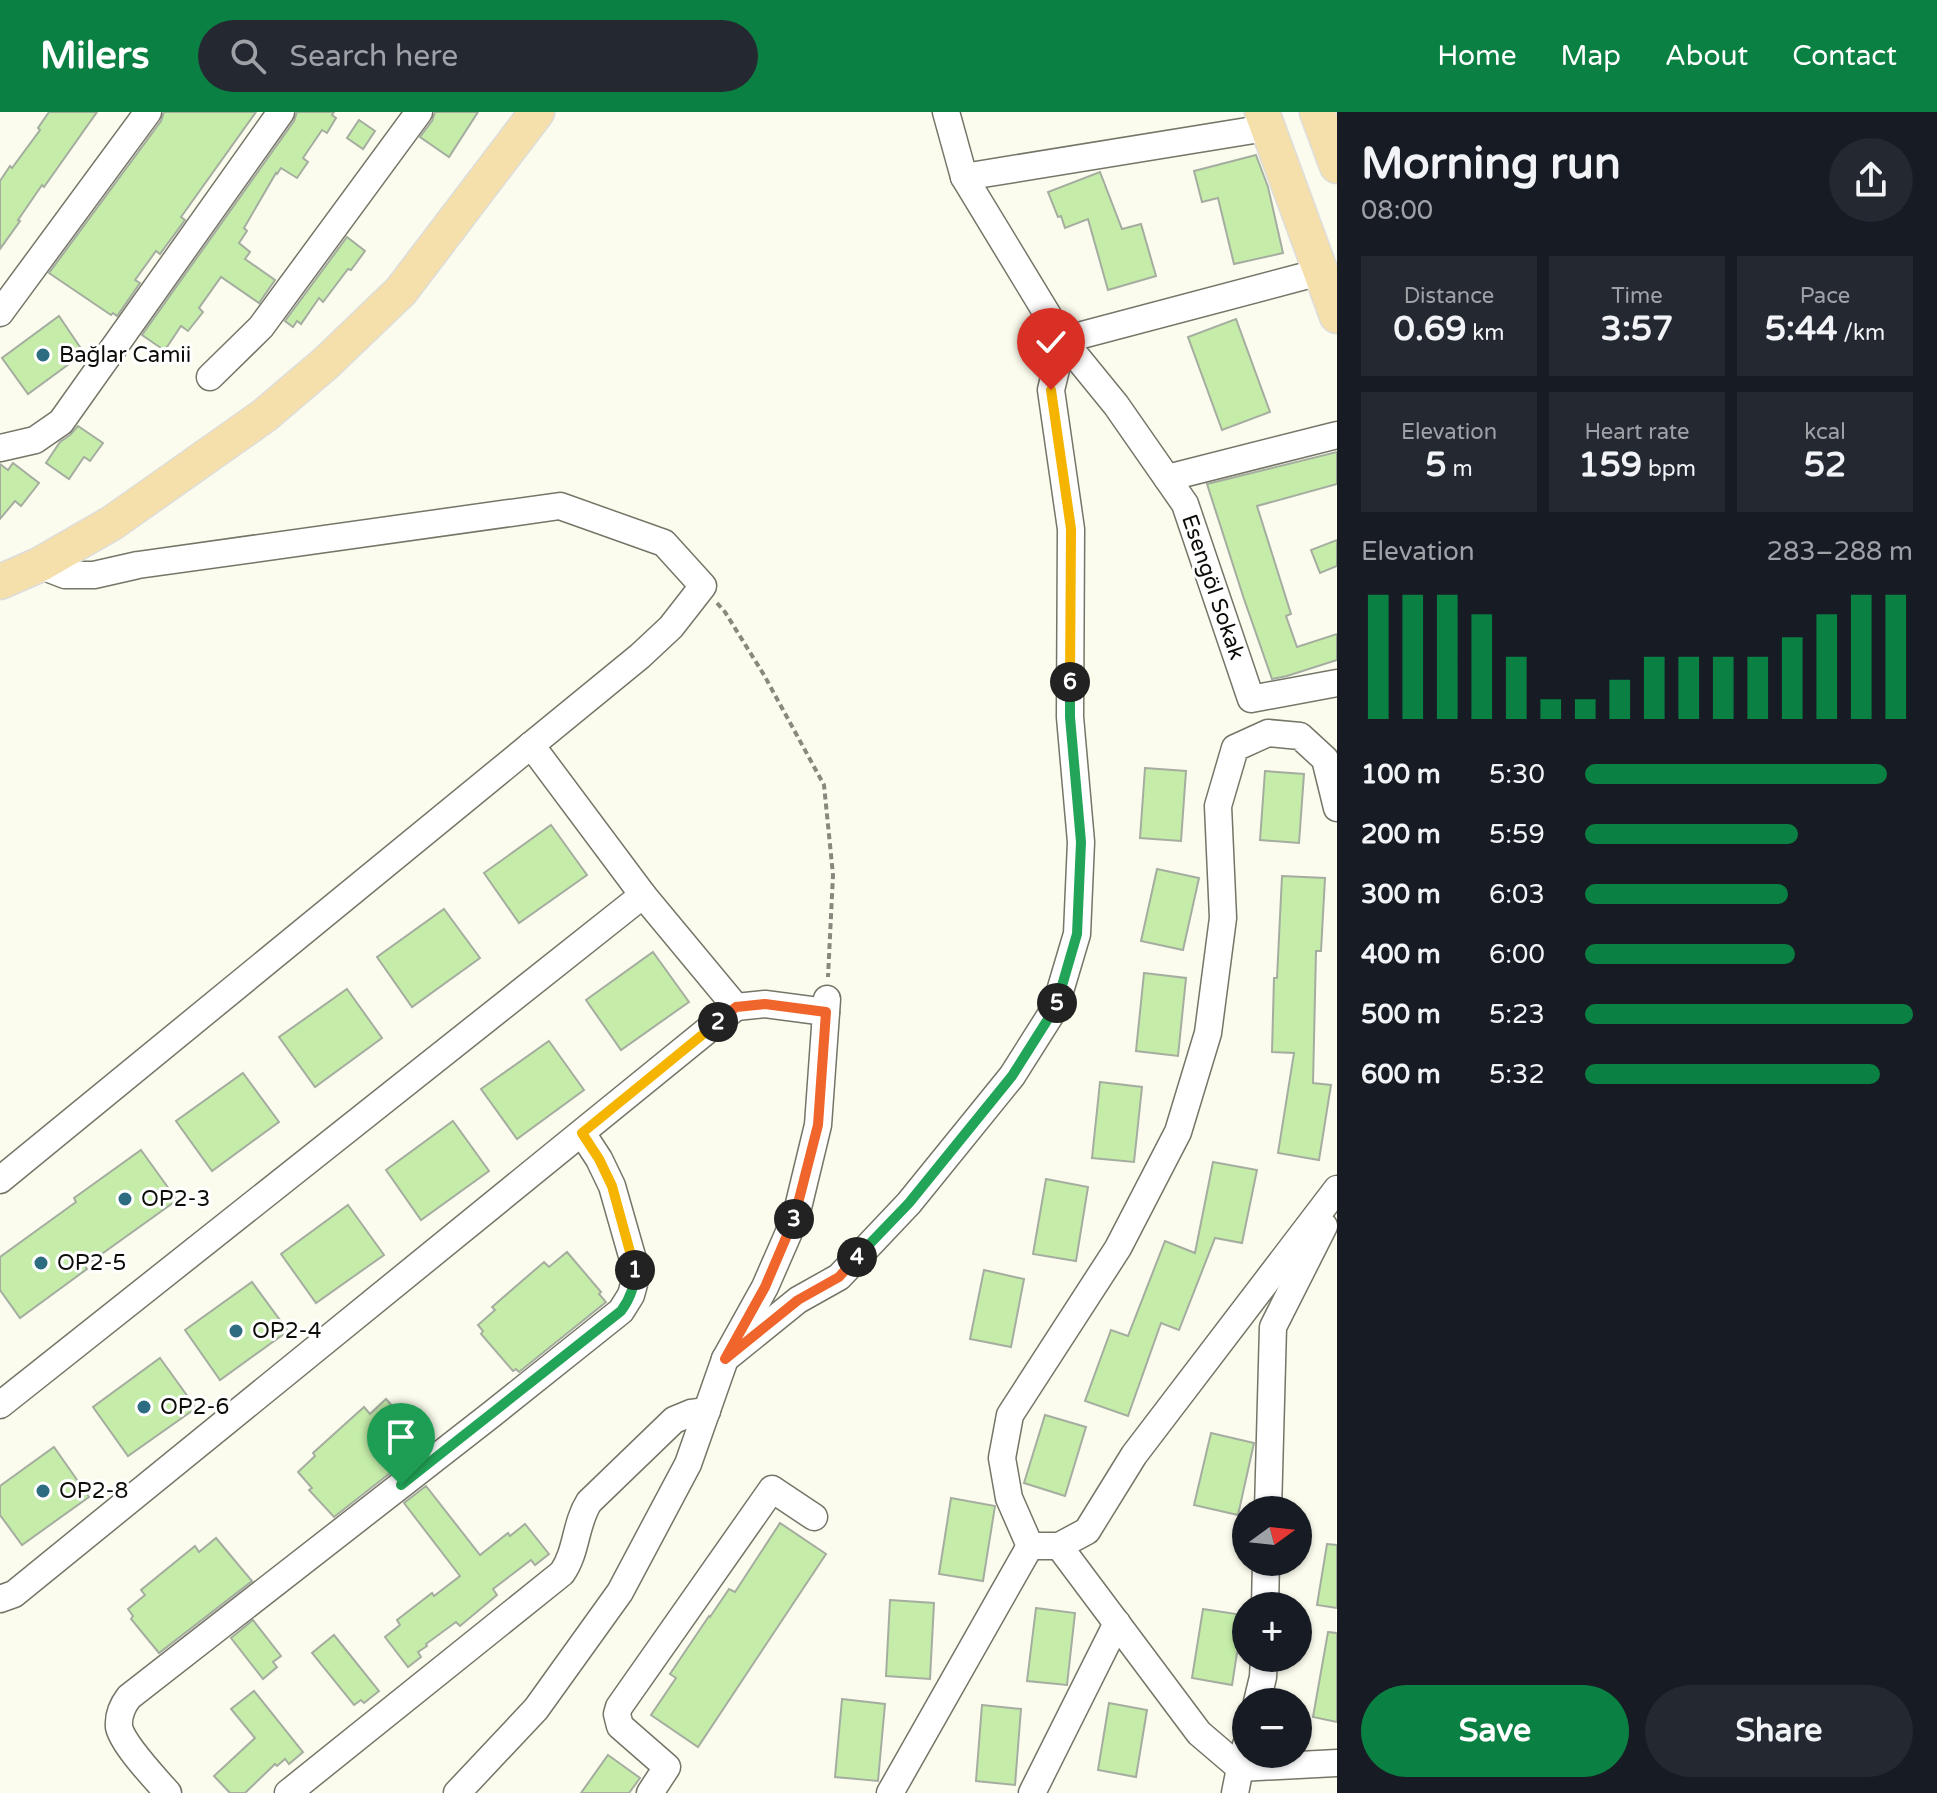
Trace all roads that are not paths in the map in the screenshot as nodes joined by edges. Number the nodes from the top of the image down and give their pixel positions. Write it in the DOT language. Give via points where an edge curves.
graph roads {
  1 [pos="148,112"];
  2 [pos="281,112"];
  3 [pos="419,112"];
  4 [pos="537,112"];
  5 [pos="946,112"];
  6 [pos="1317,112"];
  7 [pos="1264,120"];
  8 [pos="1337,166"];
  9 [pos="964,177"];
  10 [pos="1320,272"];
  11 [pos="0,313"];
  12 [pos="1337,316"];
  13 [pos="1063,340"];
  14 [pos="210,377"];
  15 [pos="1337,435"];
  16 [pos="0,448"];
  17 [pos="1167,478"];
  18 [pos="39,565"];
  19 [pos="1,581"];
  20 [pos="1337,683"];
  21 [pos="531,745"];
  22 [pos="1337,808"];
  23 [pos="643,895"];
  24 [pos="736,1007"];
  25 [pos="582,1133"];
  26 [pos="0,1180"];
  27 [pos="1337,1189"];
  28 [pos="1337,1200"];
  29 [pos="725,1359"];
  30 [pos="0,1405"];
  31 [pos="707,1411"];
  32 [pos="1268,1496"];
  33 [pos="814,1517"];
  34 [pos="1030,1546"];
  35 [pos="1059,1546"];
  36 [pos="0,1599"];
  37 [pos="1117,1623"];
  38 [pos="1232,1761"];
  39 [pos="1337,1763"];
  40 [pos="1312,1764"];
  41 [pos="168,1793"];
  42 [pos="288,1793"];
  43 [pos="457,1793"];
  44 [pos="650,1793"];
  45 [pos="890,1793"];
  46 [pos="1032,1793"];
  1 -- 11 [label="street"];
  2 -- 16 [label="street" via="61,422 35,440"];
  3 -- 14 [label="street" via="261,327"];
  4 -- 18 [label="main road" via="401,291 326,363 265,415 125,514"];
  5 -- 9 [label="street, Esengöl Sokak"];
  6 -- 8 [label="main road"];
  7 -- 9 [label="street"];
  7 -- 10 [label="main road"];
  9 -- 13 [label="street, Esengöl Sokak"];
  10 -- 12 [label="main road"];
  10 -- 13 [label="street"];
  13 -- 17 [label="street, Esengöl Sokak"];
  13 -- 29 [label="street" via="1051,390 1071,529 1070,717 1081,842 1077,934 1055,1008 1012,1076 909,1203 839,1277 798,1300"];
  15 -- 17 [label="street"];
  17 -- 20 [label="street, Esengöl Sokak" via="1185,504 1251,699"];
  18 -- 19 [label="main road"];
  18 -- 21 [label="street" via="65,575 94,575 560,506 664,543 703,586 640,656"];
  21 -- 23 [label="street"];
  21 -- 26 [label="street"];
  22 -- 34 [label="street" via="1325,759 1300,736 1268,733 1235,748 1218,806 1223,918 1208,1033 1178,1132 1118,1248 1010,1415 1002,1458 1009,1498"];
  23 -- 24 [label="street"];
  23 -- 30 [label="street"];
  24 -- 25 [label="street"];
  24 -- 29 [label="street" via="826,1005 818,1125 796,1216"];
  25 -- 36 [label="street" via="14,1594"];
  25 -- 41 [label="street" via="612,1186 634,1263 627,1304 129,1697 119,1717 122,1735"];
  27 -- 35 [label="street" via="1134,1455 1087,1531"];
  28 -- 32 [label="street" via="1273,1327"];
  29 -- 31 [label="street"];
  31 -- 42 [label="street" via="674,1420 589,1502 562,1573"];
  31 -- 43 [label="street" via="688,1464 620,1592 536,1709"];
  33 -- 44 [label="street" via="772,1489 619,1707 620,1726 667,1767"];
  34 -- 35 [label="street"];
  34 -- 45 [label="street"];
  35 -- 37 [label="street"];
  37 -- 38 [label="street" via="1199,1733"];
  37 -- 46 [label="street"];
  39 -- 40 [label="street"];
}
